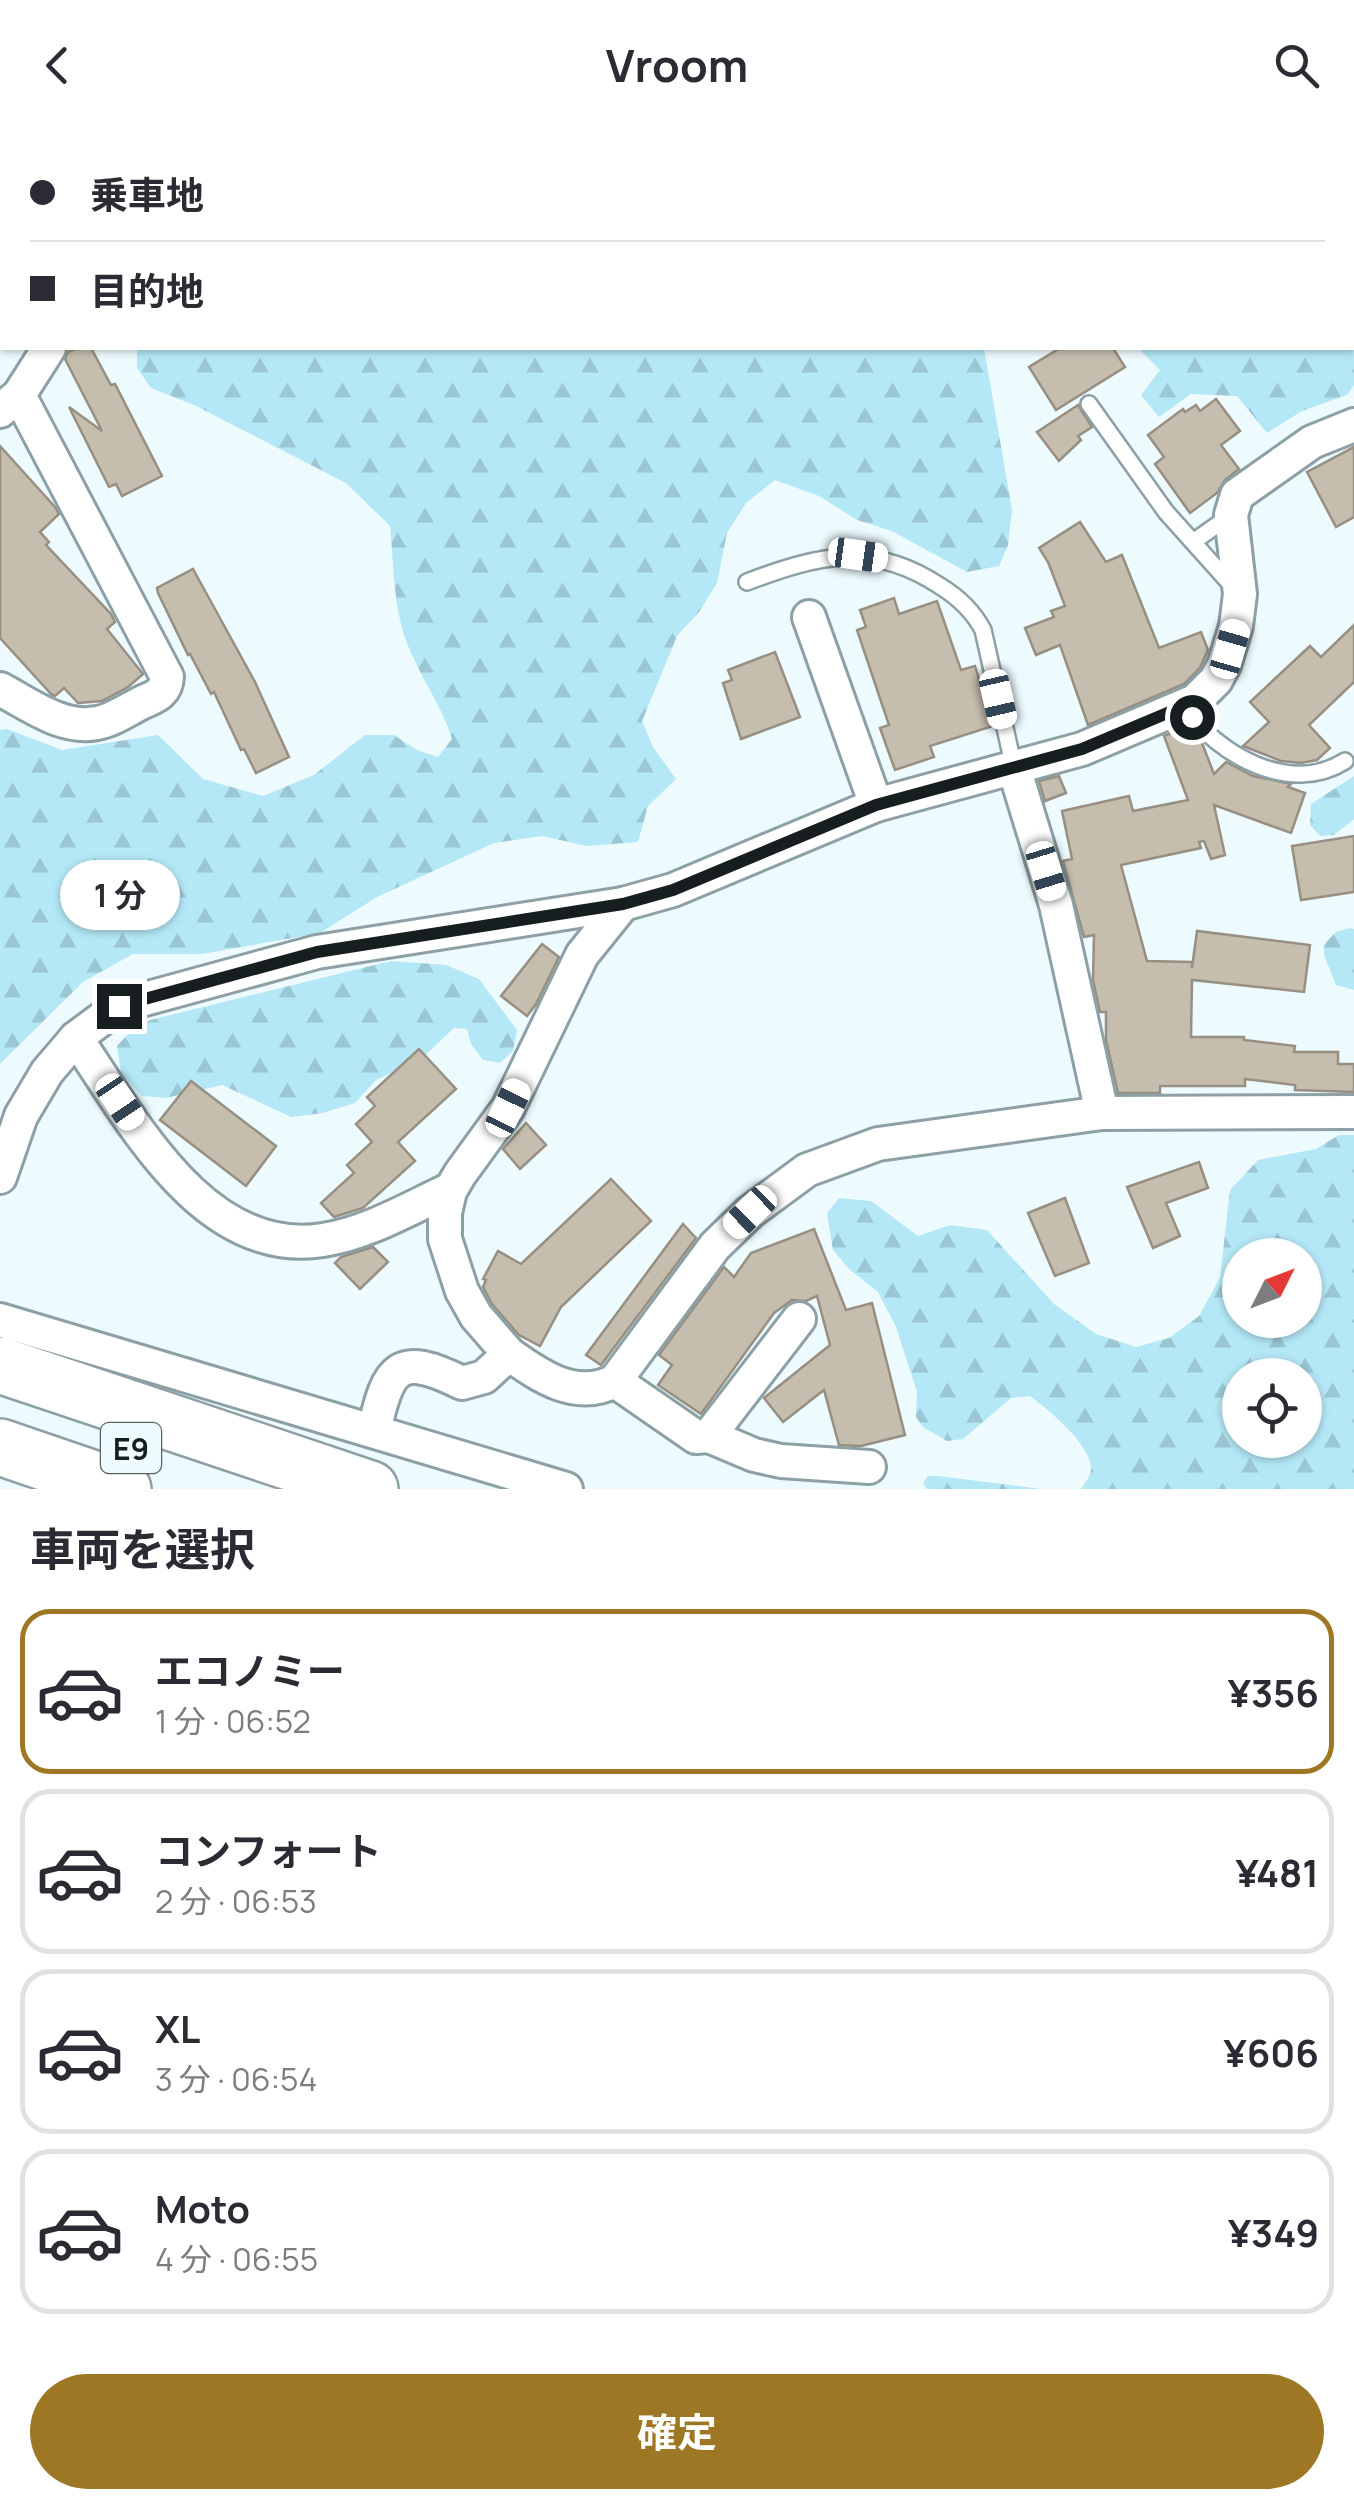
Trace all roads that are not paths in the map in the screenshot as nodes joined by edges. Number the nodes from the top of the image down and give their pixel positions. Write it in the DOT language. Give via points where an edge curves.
graph roads {
  1 [pos="49,350"];
  2 [pos="10,403"];
  3 [pos="1089,404"];
  4 [pos="1354,424"];
  5 [pos="1231,515"];
  6 [pos="1192,542"];
  7 [pos="748,582"];
  8 [pos="1240,594"];
  9 [pos="809,618"];
  10 [pos="0,689"];
  11 [pos="1184,706"];
  12 [pos="1345,761"];
  13 [pos="1014,768"];
  14 [pos="876,805"];
  15 [pos="623,904"];
  16 [pos="76,1038"];
  17 [pos="1354,1112"];
  18 [pos="1102,1114"];
  19 [pos="0,1177"];
  20 [pos="451,1189"];
  21 [pos="798,1319"];
  22 [pos="0,1320"];
  23 [pos="509,1354"];
  24 [pos="0,1365"];
  25 [pos="615,1381"];
  26 [pos="0,1400"];
  27 [pos="374,1431"];
  28 [pos="709,1436"];
  29 [pos="0,1447"];
  30 [pos="868,1467"];
  31 [pos="0,1480"];
  32 [pos="23,1489"];
  33 [pos="123,1489"];
  34 [pos="264,1489"];
  35 [pos="370,1489"];
  36 [pos="566,1489"];
  1 -- 2 [label="street"];
  2 -- 10 [label="street" via="167,678 158,695 99,723 64,722"];
  3 -- 6 [label="lane"];
  4 -- 5 [label="street" via="1250,483 1237,495"];
  5 -- 6 [label="lane"];
  5 -- 8 [label="street"];
  6 -- 8 [label="lane"];
  7 -- 13 [label="lane" via="807,562 858,555 904,567 948,591 983,630"];
  8 -- 11 [label="street" via="1224,666"];
  9 -- 14 [label="street"];
  11 -- 12 [label="lane" via="1220,745 1256,764 1316,775"];
  11 -- 13 [label="street" via="1082,749"];
  13 -- 14 [label="street"];
  13 -- 18 [label="street" via="1056,905"];
  14 -- 15 [label="street" via="673,890"];
  15 -- 16 [label="street" via="317,952 119,1006"];
  15 -- 20 [label="street" via="582,955 508,1108"];
  16 -- 19 [label="street" via="20,1116"];
  16 -- 20 [label="street" via="164,1165 232,1224 295,1242 320,1240"];
  17 -- 18 [label="street"];
  18 -- 25 [label="street" via="878,1144 807,1170 715,1246"];
  20 -- 23 [label="street" via="444,1213 451,1264 476,1316"];
  21 -- 28 [label="street"];
  22 -- 27 [label="street"];
  23 -- 25 [label="street" via="569,1388"];
  23 -- 27 [label="street" via="484,1377 462,1383 427,1366 404,1369 384,1384"];
  24 -- 35 [label="highway"];
  25 -- 28 [label="street" via="696,1436"];
  26 -- 34 [label="highway, E9"];
  27 -- 36 [label="street"];
  28 -- 30 [label="street" via="781,1461"];
  29 -- 33 [label="highway, E9"];
  31 -- 32 [label="highway"];
}
